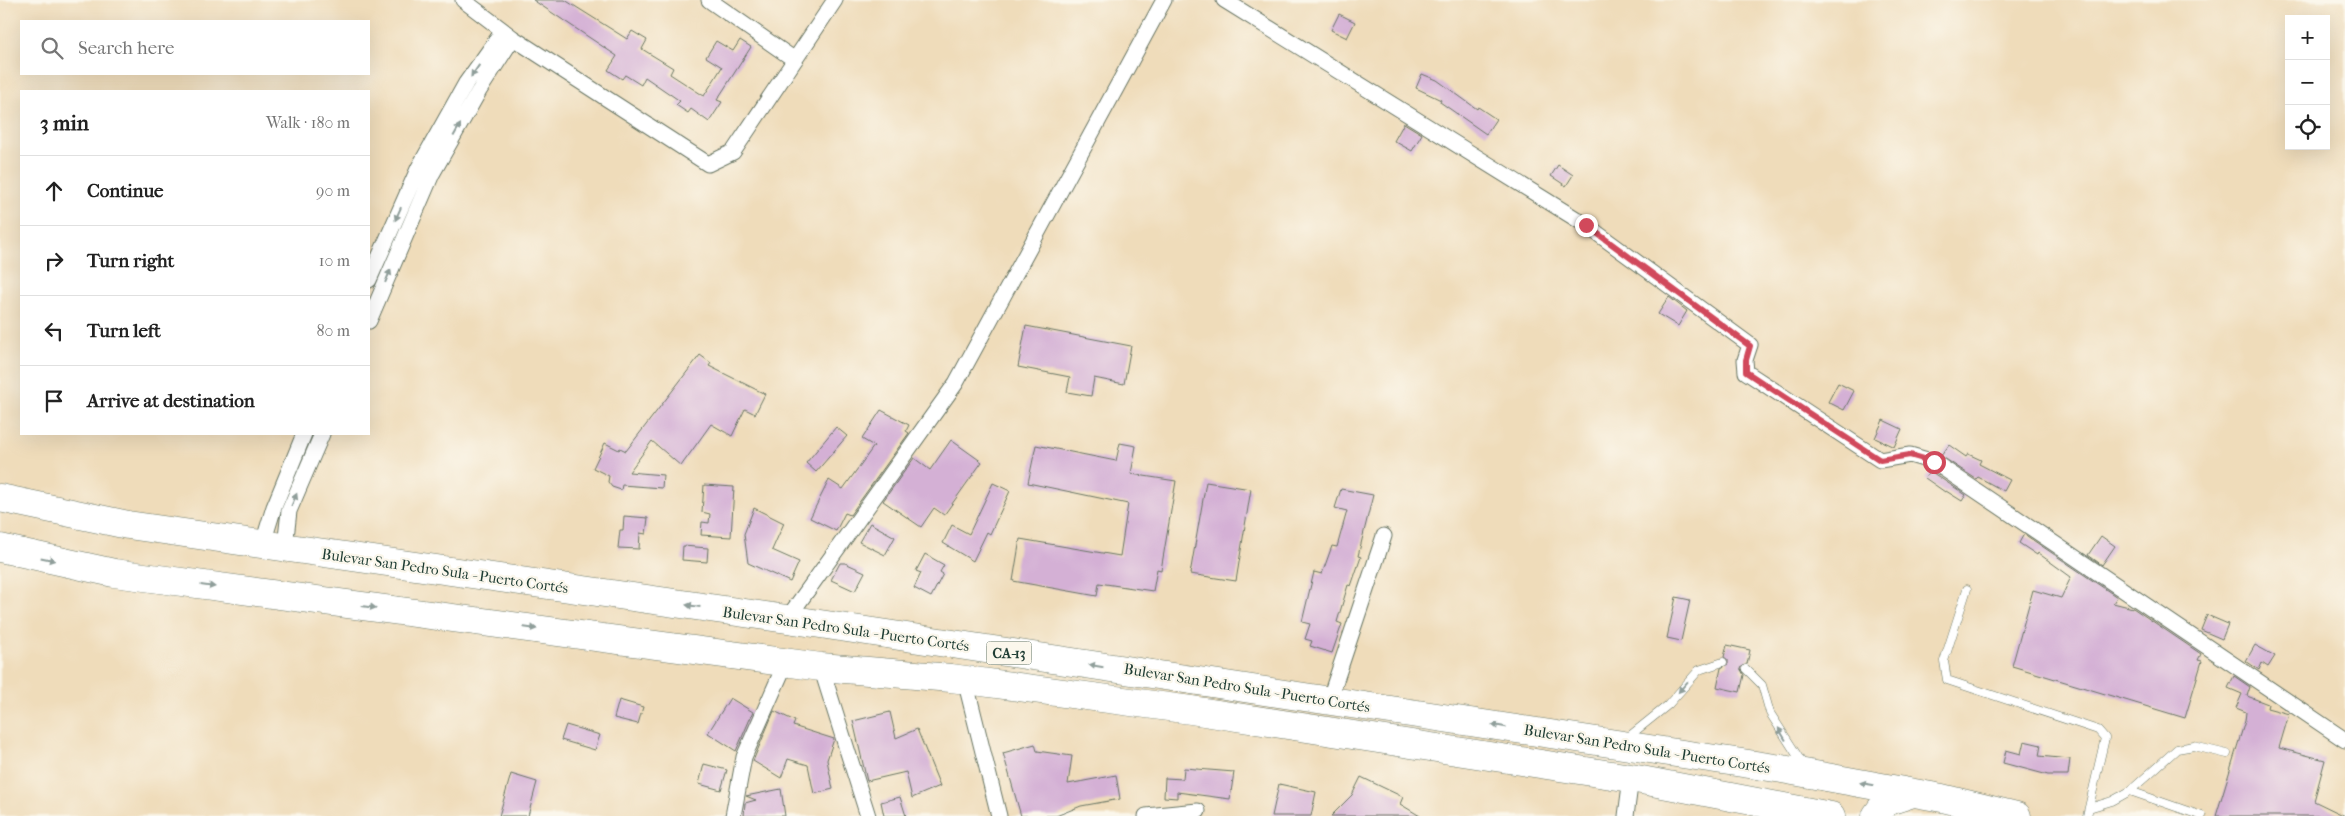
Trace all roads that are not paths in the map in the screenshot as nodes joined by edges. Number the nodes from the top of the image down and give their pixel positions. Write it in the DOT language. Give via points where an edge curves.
graph roads {
  1 [pos="463,0"];
  2 [pos="709,0"];
  3 [pos="834,0"];
  4 [pos="1164,0"];
  5 [pos="1224,0"];
  6 [pos="508,34"];
  7 [pos="795,60"];
  8 [pos="370,278"];
  9 [pos="370,319"];
  10 [pos="304,435"];
  11 [pos="322,435"];
  12 [pos="0,498"];
  13 [pos="1384,536"];
  14 [pos="274,545"];
  15 [pos="0,548"];
  16 [pos="1967,589"];
  17 [pos="787,619"];
  18 [pos="786,662"];
  19 [pos="1723,662"];
  20 [pos="821,667"];
  21 [pos="1746,669"];
  22 [pos="965,680"];
  23 [pos="1329,701"];
  24 [pos="2345,740"];
  25 [pos="1618,744"];
  26 [pos="2227,754"];
  27 [pos="1810,774"];
  28 [pos="1631,778"];
  29 [pos="1840,780"];
  30 [pos="2130,791"];
  31 [pos="1912,793"];
  32 [pos="2089,808"];
  33 [pos="1198,811"];
  34 [pos="1788,812"];
  35 [pos="733,816"];
  36 [pos="868,816"];
  37 [pos="999,816"];
  38 [pos="1146,816"];
  39 [pos="1626,816"];
  40 [pos="1831,816"];
  41 [pos="1876,816"];
  42 [pos="2017,816"];
  43 [pos="2087,816"];
  44 [pos="2202,816"];
  1 -- 6 [label="street"];
  2 -- 7 [label="street"];
  3 -- 7 [label="street"];
  4 -- 17 [label="street" via="956,383"];
  5 -- 24 [label="street" via="1586,225 1750,346 1746,372 1880,460 1910,455 1934,462"];
  6 -- 7 [label="street" via="708,164 733,152"];
  6 -- 8 [label="street, one-way" via="466,83 418,169"];
  9 -- 6 [label="street, one-way" via="432,174"];
  10 -- 14 [label="street" via="274,507"];
  14 -- 11 [label="street, one-way"];
  12 -- 14 [label="highway, Bulevar San Pedro Sula - Puerto Cortés / CA-13" via="128,525"];
  13 -- 23 [label="street"];
  17 -- 14 [label="highway, Bulevar San Pedro Sula - Puerto Cortés / CA-13, one-way"];
  15 -- 18 [label="highway, Bulevar San Pedro Sula - Puerto Cortés / CA-13, one-way" via="114,573"];
  16 -- 32 [label="lane" via="1944,661 1947,680 2098,730 2105,738"];
  23 -- 17 [label="highway, Bulevar San Pedro Sula - Puerto Cortés / CA-13, one-way"];
  18 -- 20 [label="highway, Bulevar San Pedro Sula - Puerto Cortés / CA-13"];
  18 -- 35 [label="street" via="744,757"];
  19 -- 25 [label="lane, one-way" via="1698,670 1668,705"];
  20 -- 22 [label="highway, Bulevar San Pedro Sula - Puerto Cortés / CA-13"];
  20 -- 36 [label="street"];
  27 -- 21 [label="lane, one-way" via="1770,713 1762,685"];
  22 -- 28 [label="highway, Bulevar San Pedro Sula - Puerto Cortés / CA-13" via="1191,710"];
  22 -- 37 [label="street"];
  25 -- 23 [label="highway, Bulevar San Pedro Sula - Puerto Cortés / CA-13, one-way"];
  25 -- 27 [label="highway, Bulevar San Pedro Sula - Puerto Cortés / CA-13"];
  26 -- 30 [label="lane" via="2194,746 2177,749"];
  27 -- 29 [label="highway, Bulevar San Pedro Sula - Puerto Cortés / CA-13"];
  28 -- 34 [label="highway, Bulevar San Pedro Sula - Puerto Cortés / CA-13"];
  28 -- 39 [label="street"];
  31 -- 29 [label="highway, Bulevar San Pedro Sula - Puerto Cortés / CA-13, one-way"];
  29 -- 34 [label="highway" via="1830,794"];
  30 -- 32 [label="lane"];
  30 -- 44 [label="lane"];
  31 -- 41 [label="highway" via="1886,802"];
  31 -- 42 [label="highway, Bulevar San Pedro Sula - Puerto Cortés / CA-13"];
  32 -- 43 [label="lane"];
  33 -- 38 [label="street"];
  34 -- 40 [label="highway, Bulevar San Pedro Sula - Puerto Cortés / CA-13"];
}
